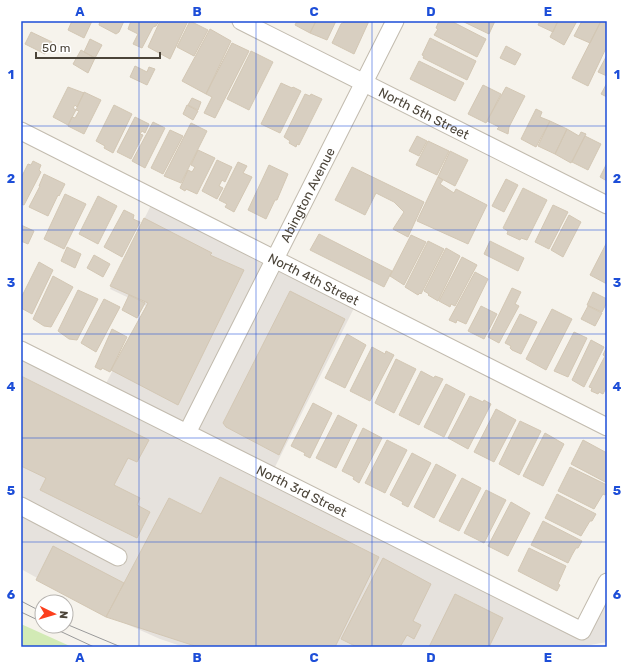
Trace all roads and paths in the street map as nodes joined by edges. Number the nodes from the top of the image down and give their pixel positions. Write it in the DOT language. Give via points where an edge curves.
graph roads {
  1 [pos="241,21"];
  2 [pos="396,21"];
  3 [pos="364,83"];
  4 [pos="21,131"];
  5 [pos="607,205"];
  6 [pos="275,260"];
  7 [pos="21,350"];
  8 [pos="607,427"];
  9 [pos="187,433"];
  10 [pos="21,506"];
  11 [pos="118,557"];
  12 [pos="607,582"];
  1 -- 3 [label="street, North 5th Street"];
  2 -- 3 [label="street, Abington Avenue"];
  3 -- 5 [label="street, North 5th Street"];
  3 -- 6 [label="street, Abington Avenue"];
  4 -- 6 [label="street, North 4th Street"];
  6 -- 8 [label="street, North 4th Street"];
  6 -- 9 [label="street, Abington Avenue"];
  7 -- 9 [label="street, North 3rd Street"];
  9 -- 12 [label="street, North 3rd Street" via="582,631"];
  10 -- 11 [label="street"];
}
